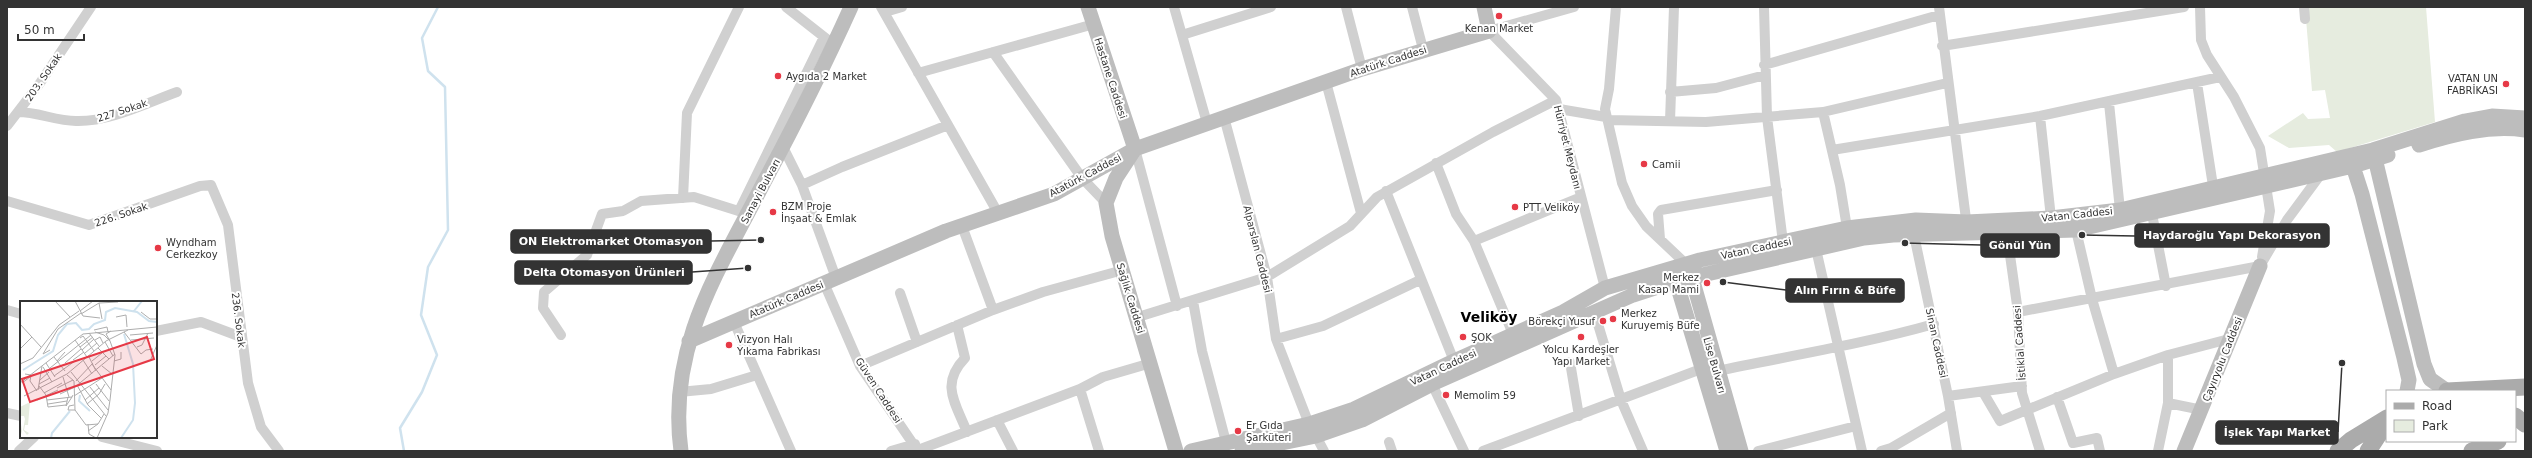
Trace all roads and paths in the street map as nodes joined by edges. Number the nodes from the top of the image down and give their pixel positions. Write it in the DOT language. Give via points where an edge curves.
graph roads {
  1 [pos="91,7"];
  2 [pos="739,7"];
  3 [pos="786,7"];
  4 [pos="851,7"];
  5 [pos="902,7"];
  6 [pos="1088,7"];
  7 [pos="1174,7"];
  8 [pos="1271,7"];
  9 [pos="1346,7"];
  10 [pos="1412,7"];
  11 [pos="1484,7"];
  12 [pos="1572,7"];
  13 [pos="1616,7"];
  14 [pos="1674,7"];
  15 [pos="1764,7"];
  16 [pos="2184,7"];
  17 [pos="2200,7"];
  18 [pos="2304,7"];
  19 [pos="883,10"];
  20 [pos="1939,11"];
  21 [pos="2305,19"];
  22 [pos="1094,24"];
  23 [pos="1489,31"];
  24 [pos="1182,35"];
  25 [pos="829,41"];
  26 [pos="1942,46"];
  27 [pos="1422,49"];
  28 [pos="993,52"];
  29 [pos="1764,65"];
  30 [pos="1362,69"];
  31 [pos="918,73"];
  32 [pos="1765,76"];
  33 [pos="2220,77"];
  34 [pos="1326,82"];
  35 [pos="1947,83"];
  36 [pos="2197,83"];
  37 [pos="177,92"];
  38 [pos="1670,92"];
  39 [pos="2109,103"];
  40 [pos="1558,104"];
  41 [pos="18,112"];
  42 [pos="1823,112"];
  43 [pos="1767,116"];
  44 [pos="2040,116"];
  45 [pos="1224,117"];
  46 [pos="2525,118"];
  47 [pos="1607,119"];
  48 [pos="1670,121"];
  49 [pos="1207,124"];
  50 [pos="948,125"];
  51 [pos="7,126"];
  52 [pos="2525,130"];
  53 [pos="1955,132"];
  54 [pos="782,147"];
  55 [pos="1135,149"];
  56 [pos="1832,150"];
  57 [pos="2374,154"];
  58 [pos="2351,160"];
  59 [pos="1436,163"];
  60 [pos="2321,174"];
  61 [pos="1082,178"];
  62 [pos="2266,180"];
  63 [pos="212,185"];
  64 [pos="802,185"];
  65 [pos="2214,186"];
  66 [pos="1777,190"];
  67 [pos="1386,191"];
  68 [pos="1581,197"];
  69 [pos="683,198"];
  70 [pos="7,201"];
  71 [pos="1106,203"];
  72 [pos="2120,210"];
  73 [pos="744,212"];
  74 [pos="998,213"];
  75 [pos="1361,213"];
  76 [pos="2152,214"];
  77 [pos="2051,218"];
  78 [pos="962,226"];
  79 [pos="1847,228"];
  80 [pos="1967,228"];
  81 [pos="2076,230"];
  82 [pos="2007,234"];
  83 [pos="1914,235"];
  84 [pos="1660,240"];
  85 [pos="1474,241"];
  86 [pos="1783,242"];
  87 [pos="1816,249"];
  88 [pos="2260,266"];
  89 [pos="1123,270"];
  90 [pos="1689,271"];
  91 [pos="1267,277"];
  92 [pos="1420,280"];
  93 [pos="830,281"];
  94 [pos="1676,281"];
  95 [pos="2166,286"];
  96 [pos="1605,288"];
  97 [pos="900,293"];
  98 [pos="2092,299"];
  99 [pos="1192,301"];
  100 [pos="1177,306"];
  101 [pos="7,310"];
  102 [pos="993,310"];
  103 [pos="1594,311"];
  104 [pos="2018,312"];
  105 [pos="20,314"];
  106 [pos="1138,317"];
  107 [pos="734,322"];
  108 [pos="1934,324"];
  109 [pos="956,325"];
  110 [pos="157,331"];
  111 [pos="1513,334"];
  112 [pos="561,335"];
  113 [pos="241,337"];
  114 [pos="1276,339"];
  115 [pos="2229,339"];
  116 [pos="689,341"];
  117 [pos="917,342"];
  118 [pos="1838,345"];
  119 [pos="2168,355"];
  120 [pos="1454,361"];
  121 [pos="1151,362"];
  122 [pos="1570,362"];
  123 [pos="860,366"];
  124 [pos="1701,369"];
  125 [pos="1716,371"];
  126 [pos="2114,374"];
  127 [pos="757,375"];
  128 [pos="1432,384"];
  129 [pos="2022,386"];
  130 [pos="2525,387"];
  131 [pos="1080,389"];
  132 [pos="2407,390"];
  133 [pos="2446,390"];
  134 [pos="2467,390"];
  135 [pos="679,392"];
  136 [pos="1983,392"];
  137 [pos="1948,396"];
  138 [pos="2057,397"];
  139 [pos="1621,400"];
  140 [pos="2168,403"];
  141 [pos="2202,410"];
  142 [pos="2028,411"];
  143 [pos="1951,412"];
  144 [pos="7,413"];
  145 [pos="20,416"];
  146 [pos="1579,416"];
  147 [pos="2516,417"];
  148 [pos="2386,419"];
  149 [pos="997,420"];
  150 [pos="2386,424"];
  151 [pos="2525,424"];
  152 [pos="1856,426"];
  153 [pos="1313,430"];
  154 [pos="967,432"];
  155 [pos="33,438"];
  156 [pos="106,438"];
  157 [pos="1226,442"];
  158 [pos="2495,442"];
  159 [pos="917,449"];
  160 [pos="19,451"];
  161 [pos="157,451"];
  162 [pos="280,451"];
  163 [pos="681,451"];
  164 [pos="791,451"];
  165 [pos="891,451"];
  166 [pos="1013,451"];
  167 [pos="1099,451"];
  168 [pos="1176,451"];
  169 [pos="1191,451"];
  170 [pos="1242,451"];
  171 [pos="1324,451"];
  172 [pos="1464,451"];
  173 [pos="1483,451"];
  174 [pos="1643,451"];
  175 [pos="1726,451"];
  176 [pos="1741,451"];
  177 [pos="1758,451"];
  178 [pos="1862,451"];
  179 [pos="1881,451"];
  180 [pos="1957,451"];
  181 [pos="2040,451"];
  182 [pos="2100,451"];
  183 [pos="2158,451"];
  184 [pos="2184,451"];
  185 [pos="2338,451"];
  186 [pos="2368,451"];
  187 [pos="2472,451"];
  1 -- 41 [label="street, 203. Sokak"];
  2 -- 69 [label="street" via="687,113"];
  3 -- 25 [label="street"];
  4 -- 25 [label="main road, Sanayi Bulvarı"];
  5 -- 19 [label="street"];
  6 -- 22 [label="main road, Hastane Caddesi"];
  7 -- 24 [label="street"];
  8 -- 24 [label="street"];
  9 -- 30 [label="street"];
  10 -- 27 [label="street"];
  11 -- 23 [label="main road"];
  12 -- 23 [label="street"];
  13 -- 47 [label="street" via="1605,109"];
  14 -- 38 [label="street"];
  15 -- 29 [label="street"];
  16 -- 26 [label="street"];
  17 -- 33 [label="street" via="2201,40"];
  18 -- 21 [label="street"];
  19 -- 31 [label="street"];
  20 -- 26 [label="street"];
  20 -- 29 [label="street"];
  22 -- 28 [label="street"];
  22 -- 55 [label="main road, Hastane Caddesi"];
  23 -- 27 [label="main road, Atatürk Caddesi"];
  23 -- 40 [label="street, Hürriyet Meydanı"];
  24 -- 49 [label="street"];
  25 -- 54 [label="main road, Sanayi Bulvarı"];
  25 -- 73 [label="street"];
  26 -- 35 [label="street"];
  27 -- 30 [label="main road, Atatürk Caddesi"];
  28 -- 31 [label="street"];
  28 -- 61 [label="street"];
  29 -- 32 [label="street"];
  30 -- 34 [label="main road, Atatürk Caddesi"];
  31 -- 50 [label="street"];
  32 -- 38 [label="street" via="1716,88"];
  32 -- 43 [label="street"];
  33 -- 36 [label="street"];
  33 -- 62 [label="street" via="2234,97 2260,148"];
  34 -- 45 [label="main road, Atatürk Caddesi"];
  34 -- 75 [label="street"];
  35 -- 42 [label="street"];
  35 -- 53 [label="street"];
  36 -- 39 [label="street"];
  36 -- 65 [label="street"];
  37 -- 41 [label="street, 227 Sokak" via="93,120 75,121 33,112"];
  38 -- 48 [label="street"];
  39 -- 44 [label="street"];
  39 -- 72 [label="street"];
  40 -- 47 [label="street"];
  40 -- 59 [label="street"];
  40 -- 68 [label="street, Hürriyet Meydanı"];
  41 -- 51 [label="street, 203. Sokak"];
  42 -- 43 [label="street"];
  42 -- 56 [label="street"];
  43 -- 48 [label="street" via="1706,122"];
  43 -- 66 [label="street"];
  44 -- 53 [label="street"];
  44 -- 77 [label="street"];
  45 -- 49 [label="main road, Atatürk Caddesi"];
  45 -- 91 [label="street, Alparslan Caddesi"];
  46 -- 57 [label="main road" via="2478,118"];
  47 -- 48 [label="street"];
  47 -- 84 [label="street" via="1622,183 1632,206"];
  49 -- 55 [label="main road, Atatürk Caddesi"];
  50 -- 64 [label="street"];
  50 -- 74 [label="street"];
  52 -- 57 [label="main road" via="2480,130"];
  53 -- 56 [label="street"];
  53 -- 80 [label="street"];
  54 -- 64 [label="street, Güven Caddesi"];
  54 -- 73 [label="main road, Sanayi Bulvarı"];
  55 -- 61 [label="main road, Atatürk Caddesi"];
  55 -- 71 [label="main road" via="1116,178"];
  55 -- 100 [label="street"];
  56 -- 79 [label="street"];
  57 -- 58 [label="main road"];
  57 -- 133 [label="main road" via="2424,364 2430,379"];
  58 -- 60 [label="main road, Vatan Caddesi"];
  58 -- 62 [label="main road, Vatan Caddesi"];
  58 -- 132 [label="main road" via="2404,358 2409,380"];
  59 -- 67 [label="street"];
  59 -- 85 [label="street" via="1456,214"];
  60 -- 62 [label="main road, Vatan Caddesi"];
  60 -- 88 [label="street" via="2287,220"];
  61 -- 71 [label="street"];
  61 -- 74 [label="main road, Atatürk Caddesi" via="1054,194"];
  62 -- 65 [label="main road, Vatan Caddesi"];
  62 -- 76 [label="main road, Vatan Caddesi"];
  62 -- 88 [label="street" via="2270,211"];
  63 -- 70 [label="street, 226. Sokak" via="200,186 89,225"];
  63 -- 113 [label="street, 236. Sokak" via="228,225"];
  64 -- 93 [label="street, Güven Caddesi"];
  65 -- 72 [label="main road, Vatan Caddesi"];
  66 -- 84 [label="street" via="1661,210 1658,214"];
  66 -- 86 [label="street"];
  67 -- 75 [label="street"];
  67 -- 92 [label="street"];
  68 -- 85 [label="street"];
  68 -- 96 [label="street, Hürriyet Meydanı"];
  69 -- 73 [label="street" via="694,197"];
  69 -- 112 [label="street" via="641,201 624,211 602,214 587,255 544,292 543,308"];
  71 -- 89 [label="main road, Sağlık Caddesi" via="1112,236"];
  72 -- 77 [label="main road, Vatan Caddesi"];
  73 -- 116 [label="main road, Sanayi Bulvarı" via="696,316"];
  74 -- 78 [label="main road, Atatürk Caddesi"];
  75 -- 91 [label="street" via="1350,226"];
  76 -- 81 [label="main road, Vatan Caddesi"];
  76 -- 95 [label="street"];
  77 -- 80 [label="main road, Vatan Caddesi"];
  78 -- 93 [label="main road, Atatürk Caddesi"];
  78 -- 102 [label="street"];
  79 -- 80 [label="main road, Vatan Caddesi" via="1916,220"];
  79 -- 86 [label="main road, Vatan Caddesi"];
  80 -- 82 [label="main road, Vatan Caddesi"];
  80 -- 83 [label="main road, Vatan Caddesi"];
  81 -- 82 [label="main road, Vatan Caddesi"];
  81 -- 98 [label="street"];
  82 -- 104 [label="street, İstiklal Caddesi"];
  83 -- 87 [label="main road, Vatan Caddesi" via="1864,238"];
  83 -- 108 [label="street, Sinan Caddesi"];
  84 -- 90 [label="street"];
  85 -- 111 [label="street"];
  86 -- 90 [label="main road, Vatan Caddesi"];
  87 -- 90 [label="main road, Vatan Caddesi"];
  87 -- 118 [label="street"];
  88 -- 95 [label="street"];
  88 -- 115 [label="main road, Çayıryolu Caddesi"];
  89 -- 102 [label="street" via="1043,292"];
  89 -- 106 [label="main road, Sağlık Caddesi"];
  90 -- 94 [label="main road, Vatan Caddesi"];
  90 -- 96 [label="main road, Vatan Caddesi"];
  90 -- 125 [label="main road, Lise Bulvarı"];
  91 -- 99 [label="street"];
  91 -- 114 [label="street, Alparslan Caddesi"];
  92 -- 114 [label="street" via="1323,326"];
  92 -- 120 [label="street"];
  93 -- 107 [label="main road, Atatürk Caddesi"];
  93 -- 123 [label="street, Güven Caddesi"];
  94 -- 103 [label="main road, Vatan Caddesi"];
  94 -- 124 [label="main road, Lise Bulvarı"];
  95 -- 98 [label="street"];
  96 -- 111 [label="main road, Vatan Caddesi" via="1563,312"];
  97 -- 117 [label="street"];
  98 -- 104 [label="street"];
  98 -- 126 [label="street"];
  99 -- 100 [label="street"];
  99 -- 157 [label="street"];
  100 -- 106 [label="street"];
  101 -- 105 [label="street"];
  102 -- 109 [label="street"];
  103 -- 128 [label="main road, Vatan Caddesi"];
  103 -- 139 [label="street"];
  104 -- 129 [label="street, İstiklal Caddesi"];
  106 -- 121 [label="main road, Sağlık Caddesi"];
  107 -- 116 [label="main road, Atatürk Caddesi"];
  107 -- 127 [label="street"];
  108 -- 118 [label="street" via="1889,337"];
  108 -- 137 [label="street, Sinan Caddesi"];
  109 -- 117 [label="street"];
  109 -- 154 [label="street" via="965,358 955,368 950,388"];
  110 -- 113 [label="street" via="201,322"];
  111 -- 120 [label="main road, Vatan Caddesi"];
  113 -- 162 [label="street, 236. Sokak" via="248,383 261,427"];
  114 -- 153 [label="street, Alparslan Caddesi"];
  115 -- 119 [label="street"];
  115 -- 141 [label="main road, Çayıryolu Caddesi"];
  116 -- 135 [label="main road, Sanayi Bulvarı"];
  117 -- 123 [label="street"];
  118 -- 125 [label="street"];
  118 -- 152 [label="street"];
  119 -- 126 [label="street"];
  119 -- 140 [label="street"];
  120 -- 153 [label="main road, Vatan Caddesi"];
  121 -- 131 [label="street" via="1103,377"];
  121 -- 168 [label="main road, Sağlık Caddesi"];
  122 -- 146 [label="street"];
  123 -- 159 [label="street, Güven Caddesi"];
  124 -- 125 [label="street"];
  124 -- 139 [label="street"];
  124 -- 175 [label="main road, Lise Bulvarı"];
  125 -- 176 [label="main road, Lise Bulvarı"];
  126 -- 138 [label="street"];
  127 -- 135 [label="street" via="710,389"];
  127 -- 164 [label="street"];
  128 -- 153 [label="main road, Vatan Caddesi" via="1362,420"];
  128 -- 172 [label="street"];
  129 -- 136 [label="street"];
  129 -- 142 [label="street, İstiklal Caddesi"];
  130 -- 134 [label="main road"];
  131 -- 149 [label="street"];
  131 -- 167 [label="street"];
  135 -- 163 [label="main road, Sanayi Bulvarı" via="678,427"];
  136 -- 137 [label="street"];
  136 -- 142 [label="street" via="2000,421"];
  137 -- 143 [label="street, Sinan Caddesi"];
  138 -- 142 [label="street"];
  138 -- 182 [label="street" via="2073,443 2097,438"];
  139 -- 146 [label="street"];
  139 -- 174 [label="street"];
  140 -- 141 [label="street"];
  140 -- 183 [label="street"];
  141 -- 184 [label="main road, Çayıryolu Caddesi"];
  142 -- 181 [label="street, İstiklal Caddesi"];
  143 -- 179 [label="street" via="1891,448"];
  143 -- 180 [label="street, Sinan Caddesi"];
  144 -- 145 [label="street"];
  146 -- 173 [label="street"];
  147 -- 151 [label="main road"];
  148 -- 185 [label="main road"];
  149 -- 154 [label="street"];
  149 -- 166 [label="street"];
  150 -- 186 [label="main road"];
  152 -- 177 [label="street"];
  152 -- 178 [label="street"];
  153 -- 157 [label="main road, Vatan Caddesi"];
  153 -- 170 [label="main road, Vatan Caddesi"];
  153 -- 171 [label="street, Alparslan Caddesi"];
  154 -- 159 [label="street"];
  155 -- 160 [label="street"];
  156 -- 161 [label="street"];
  157 -- 169 [label="main road, Vatan Caddesi"];
  158 -- 187 [label="main road"];
  159 -- 165 [label="street"];
}
